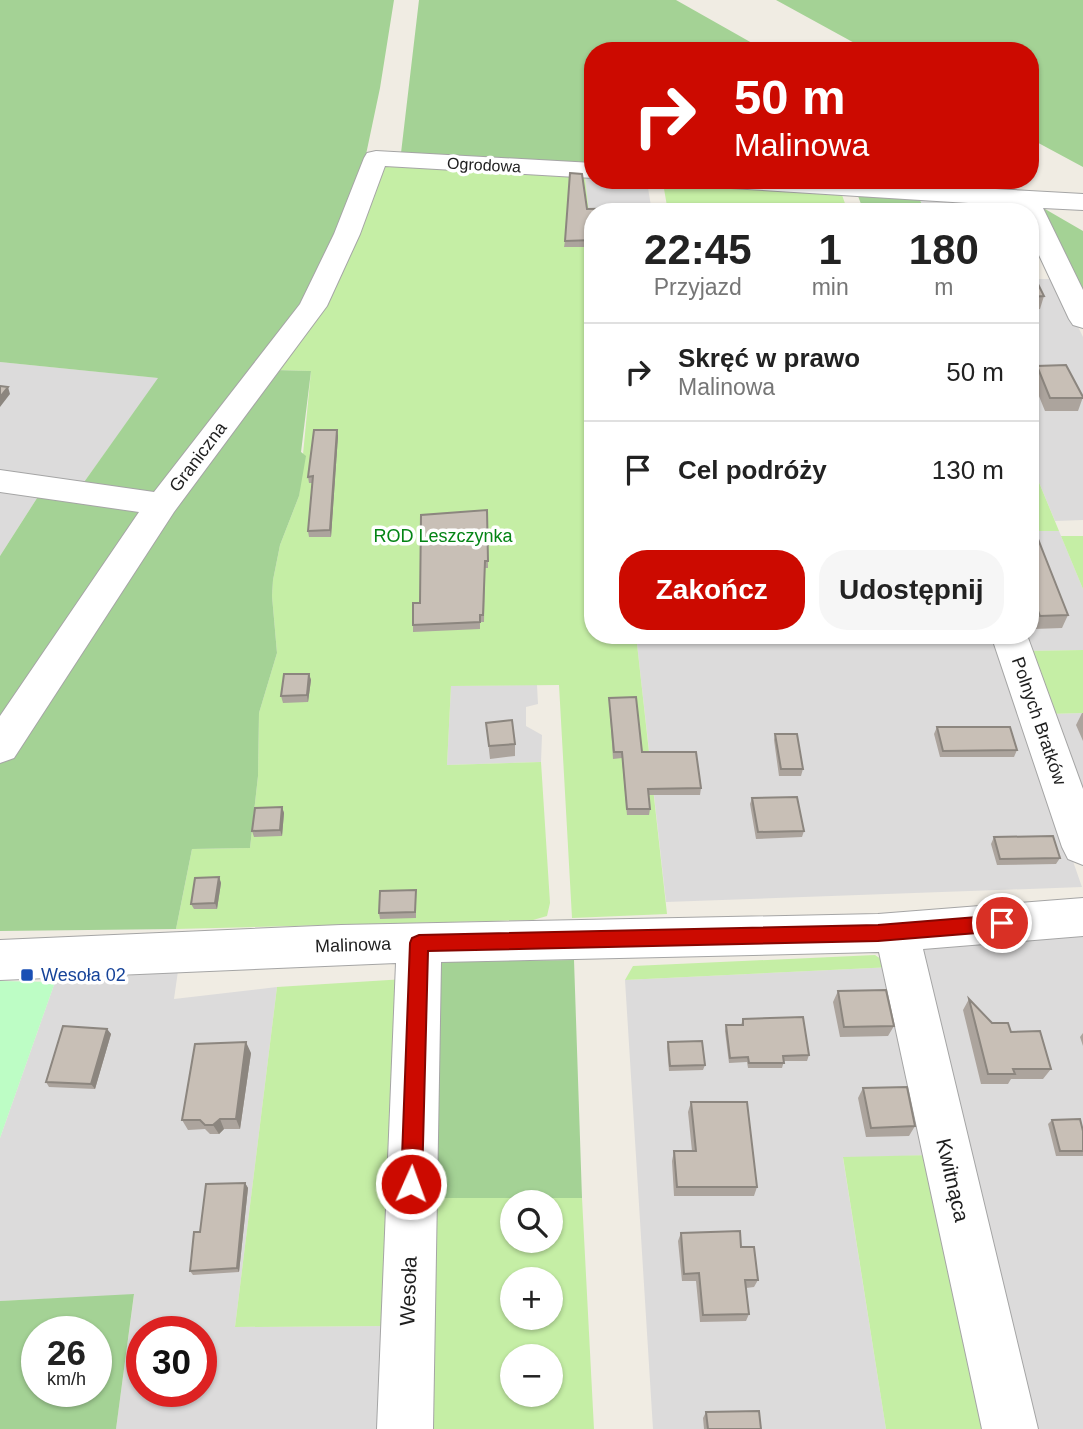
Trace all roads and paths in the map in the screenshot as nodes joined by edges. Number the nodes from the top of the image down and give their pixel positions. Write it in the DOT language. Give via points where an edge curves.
graph roads {
  1 [pos="376,158"];
  2 [pos="584,170"];
  3 [pos="782,189"];
  4 [pos="1025,198"];
  5 [pos="851,201"];
  6 [pos="1083,202"];
  7 [pos="1027,203"];
  8 [pos="1039,227"];
  9 [pos="1083,319"];
  10 [pos="0,481"];
  11 [pos="162,505"];
  12 [pos="1012,644"];
  13 [pos="0,747"];
  14 [pos="1083,847"];
  15 [pos="1083,917"];
  16 [pos="898,931"];
  17 [pos="419,943"];
  18 [pos="0,960"];
  19 [pos="405,1429"];
  20 [pos="1010,1429"];
  1 -- 2 [label="street, Ogrodowa"];
  1 -- 11 [label="street, Graniczna" via="313,306"];
  3 -- 5 [label="street"];
  4 -- 5 [label="street"];
  4 -- 6 [label="street"];
  4 -- 7 [label="street"];
  8 -- 9 [label="street"];
  10 -- 11 [label="street"];
  11 -- 13 [label="street, Graniczna"];
  12 -- 14 [label="street, Polnych Bratków"];
  15 -- 16 [label="street, Malinowa"];
  16 -- 17 [label="street, Malinowa"];
  16 -- 20 [label="street, Kwitnąca"];
  17 -- 18 [label="street, Malinowa"];
  17 -- 19 [label="street, Wesoła"];
}
